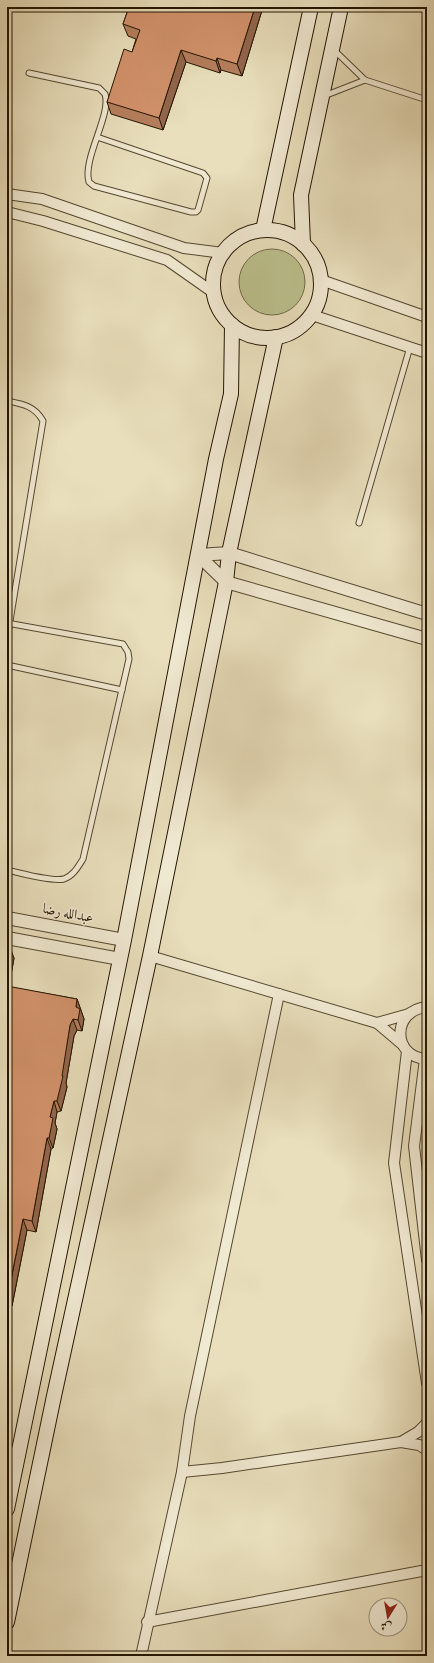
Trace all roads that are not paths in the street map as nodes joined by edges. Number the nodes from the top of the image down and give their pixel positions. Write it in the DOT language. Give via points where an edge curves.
graph roads {
  1 [pos="311,7"];
  2 [pos="341,7"];
  3 [pos="332,48"];
  4 [pos="29,73"];
  5 [pos="365,80"];
  6 [pos="322,97"];
  7 [pos="427,100"];
  8 [pos="97,137"];
  9 [pos="7,194"];
  10 [pos="7,212"];
  11 [pos="262,230"];
  12 [pos="303,244"];
  13 [pos="223,253"];
  14 [pos="321,280"];
  15 [pos="214,292"];
  16 [pos="312,315"];
  17 [pos="427,317"];
  18 [pos="232,325"];
  19 [pos="276,337"];
  20 [pos="410,347"];
  21 [pos="427,353"];
  22 [pos="7,401"];
  23 [pos="359,523"];
  24 [pos="229,554"];
  25 [pos="198,555"];
  26 [pos="226,582"];
  27 [pos="427,614"];
  28 [pos="9,623"];
  29 [pos="7,639"];
  30 [pos="427,639"];
  31 [pos="7,665"];
  32 [pos="122,690"];
  33 [pos="7,870"];
  34 [pos="7,918"];
  35 [pos="7,938"];
  36 [pos="124,940"];
  37 [pos="150,956"];
  38 [pos="120,959"];
  39 [pos="280,994"];
  40 [pos="427,1007"];
  41 [pos="408,1014"];
  42 [pos="377,1023"];
  43 [pos="405,1048"];
  44 [pos="426,1059"];
  45 [pos="427,1260"];
  46 [pos="427,1382"];
  47 [pos="31,1391"];
  48 [pos="54,1396"];
  49 [pos="427,1423"];
  50 [pos="401,1442"];
  51 [pos="427,1450"];
  52 [pos="13,1453"];
  53 [pos="182,1472"];
  54 [pos="7,1509"];
  55 [pos="427,1570"];
  56 [pos="7,1622"];
  57 [pos="147,1622"];
  58 [pos="141,1656"];
  1 -- 11 [label="main road"];
  2 -- 3 [label="main road"];
  3 -- 5 [label="lane"];
  3 -- 6 [label="main road"];
  4 -- 8 [label="lane" via="104,91 107,97 106,105"];
  5 -- 6 [label="lane"];
  5 -- 7 [label="lane"];
  6 -- 12 [label="main road" via="301,195"];
  8 -- 8 [label="lane" via="203,173 207,178 198,210 191,212 94,186 89,182 89,166"];
  9 -- 13 [label="street" via="42,199 184,248"];
  10 -- 15 [label="street" via="43,220 167,260"];
  11 -- 12 [label="main road" via="277,231"];
  11 -- 13 [label="main road" via="247,234"];
  12 -- 14 [label="main road" via="319,267"];
  13 -- 15 [label="main road" via="217,266"];
  14 -- 16 [label="main road" via="320,298"];
  14 -- 17 [label="street"];
  15 -- 18 [label="main road" via="221,310"];
  16 -- 19 [label="main road" via="296,329"];
  16 -- 20 [label="street"];
  18 -- 19 [label="main road" via="260,337"];
  18 -- 25 [label="main road" via="231,394"];
  19 -- 24 [label="main road"];
  20 -- 21 [label="street"];
  20 -- 23 [label="lane"];
  22 -- 28 [label="lane" via="28,405 39,413 43,421"];
  24 -- 25 [label="street"];
  24 -- 26 [label="main road"];
  24 -- 27 [label="street"];
  25 -- 26 [label="street"];
  25 -- 36 [label="main road"];
  26 -- 30 [label="street"];
  26 -- 37 [label="main road"];
  28 -- 29 [label="lane"];
  28 -- 32 [label="lane" via="123,644 129,659"];
  31 -- 32 [label="lane"];
  32 -- 33 [label="lane" via="83,859 76,871 64,879 54,879"];
  34 -- 36 [label="street, عبدالله رضا"];
  35 -- 38 [label="street"];
  36 -- 38 [label="main road"];
  37 -- 39 [label="street"];
  37 -- 48 [label="main road"];
  38 -- 47 [label="main road"];
  39 -- 42 [label="street"];
  39 -- 53 [label="street" via="190,1416"];
  40 -- 41 [label="street"];
  41 -- 42 [label="street"];
  41 -- 43 [label="street" via="400,1032"];
  42 -- 43 [label="street"];
  43 -- 44 [label="street" via="412,1055"];
  43 -- 46 [label="street" via="394,1163"];
  44 -- 45 [label="street" via="414,1146"];
  47 -- 48 [label="main road"];
  47 -- 52 [label="main road"];
  48 -- 56 [label="main road"];
  49 -- 50 [label="street"];
  50 -- 51 [label="street" via="420,1445"];
  50 -- 53 [label="street"];
  52 -- 54 [label="main road"];
  53 -- 57 [label="street"];
  55 -- 57 [label="street"];
  57 -- 58 [label="street"];
}
